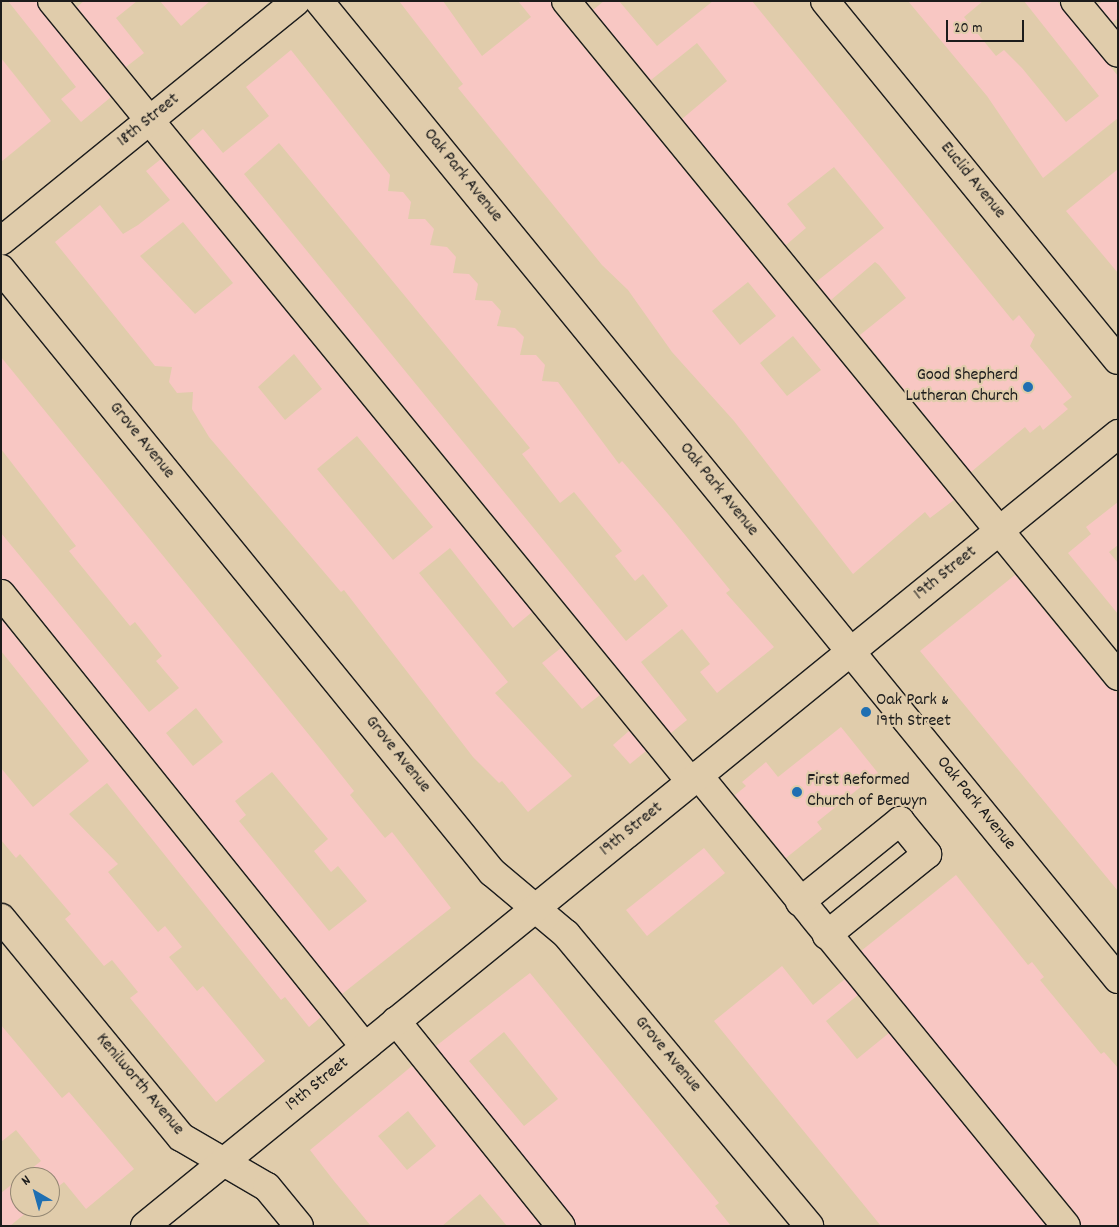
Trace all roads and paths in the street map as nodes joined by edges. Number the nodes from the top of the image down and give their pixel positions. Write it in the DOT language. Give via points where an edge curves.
graph roads {
  1 [pos="52,1"];
  2 [pos="296,1"];
  3 [pos="319,1"];
  4 [pos="566,1"];
  5 [pos="825,1"];
  6 [pos="1076,1"];
  7 [pos="1118,53"];
  8 [pos="149,120"];
  9 [pos="1,241"];
  10 [pos="1,269"];
  11 [pos="1118,360"];
  12 [pos="1118,434"];
  13 [pos="999,531"];
  14 [pos="1,594"];
  15 [pos="850,652"];
  16 [pos="1118,676"];
  17 [pos="694,778"];
  18 [pos="800,902"];
  19 [pos="535,908"];
  20 [pos="1,918"];
  21 [pos="827,934"];
  22 [pos="1118,979"];
  23 [pos="396,1022"];
  24 [pos="365,1047"];
  25 [pos="223,1162"];
  26 [pos="145,1226"];
  27 [pos="299,1226"];
  28 [pos="561,1226"];
  29 [pos="809,1226"];
  30 [pos="1066,1226"];
  1 -- 8 [label="street"];
  2 -- 8 [label="street, 18th Street"];
  3 -- 15 [label="street, Oak Park Avenue"];
  4 -- 13 [label="street"];
  5 -- 11 [label="street, Euclid Avenue"];
  6 -- 7 [label="street"];
  8 -- 9 [label="street, 18th Street"];
  8 -- 17 [label="street"];
  10 -- 19 [label="street, Grove Avenue" via="492,872"];
  12 -- 13 [label="street, 19th Street"];
  13 -- 15 [label="street, 19th Street"];
  13 -- 16 [label="street"];
  14 -- 24 [label="street"];
  15 -- 17 [label="street, 19th Street"];
  15 -- 22 [label="street, Oak Park Avenue"];
  17 -- 18 [label="street"];
  17 -- 19 [label="street, 19th Street"];
  18 -- 21 [label="street"];
  18 -- 21 [label="street" via="900,821 927,854"];
  19 -- 23 [label="street, 19th Street"];
  19 -- 29 [label="street, Grove Avenue" via="566,934"];
  20 -- 25 [label="street, Kenilworth Avenue" via="181,1137"];
  21 -- 30 [label="street"];
  23 -- 24 [label="street, 19th Street"];
  23 -- 28 [label="street"];
  24 -- 25 [label="street, 19th Street"];
  25 -- 26 [label="street, 19th Street"];
  25 -- 27 [label="street, Kenilworth Avenue" via="267,1187"];
}
